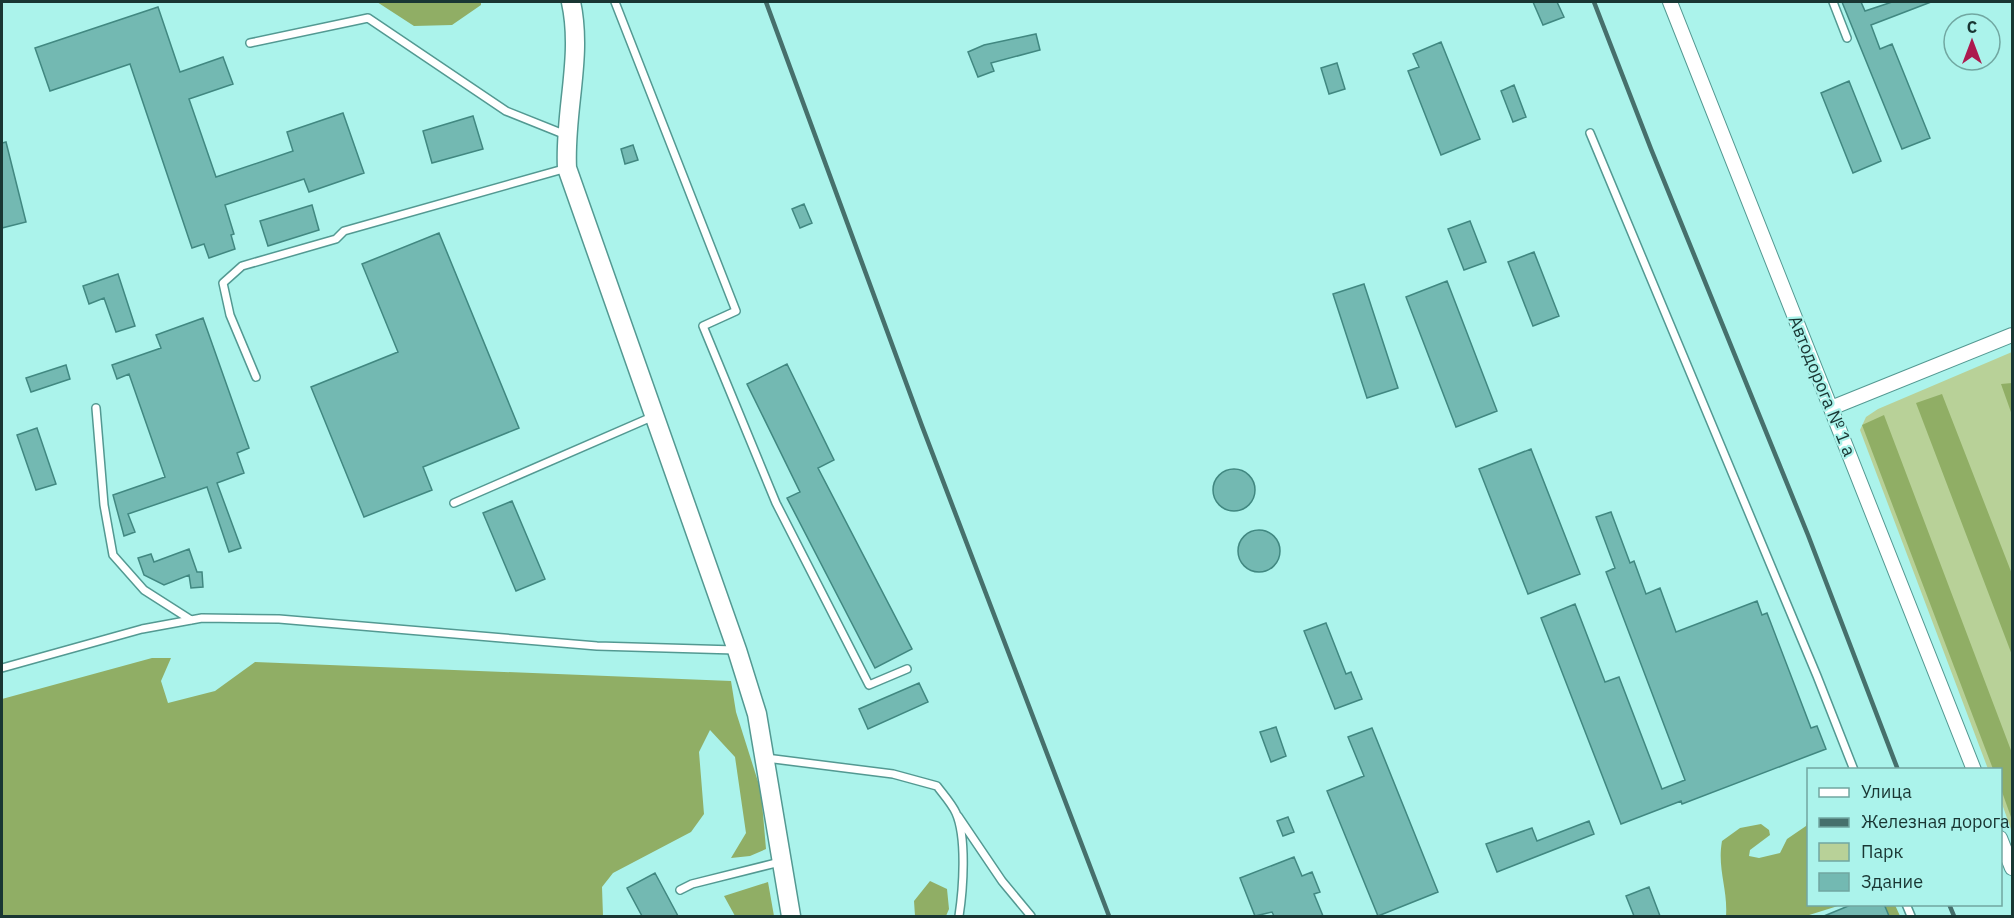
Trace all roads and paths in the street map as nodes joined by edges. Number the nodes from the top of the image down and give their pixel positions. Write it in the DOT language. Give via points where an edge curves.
graph roads {
  1 [pos="571,2"];
  2 [pos="615,2"];
  3 [pos="1670,2"];
  4 [pos="1833,2"];
  5 [pos="1847,38"];
  6 [pos="250,43"];
  7 [pos="1590,133"];
  8 [pos="566,135"];
  9 [pos="567,168"];
  10 [pos="2013,335"];
  11 [pos="256,377"];
  12 [pos="96,408"];
  13 [pos="1831,408"];
  14 [pos="654,416"];
  15 [pos="454,503"];
  16 [pos="191,620"];
  17 [pos="737,650"];
  18 [pos="2,668"];
  19 [pos="907,669"];
  20 [pos="766,759"];
  21 [pos="1853,768"];
  22 [pos="1973,768"];
  23 [pos="957,814"];
  24 [pos="2002,840"];
  25 [pos="782,861"];
  26 [pos="2013,868"];
  27 [pos="680,890"];
  28 [pos="791,916"];
  29 [pos="959,916"];
  30 [pos="1031,916"];
  1 -- 8 [label="street" via="576,39"];
  2 -- 19 [label="lane" via="736,311 703,326 776,503 869,685"];
  3 -- 13 [label="street, Автодорога № 1 а"];
  4 -- 5 [label="lane"];
  6 -- 8 [label="lane" via="368,18 506,111"];
  7 -- 21 [label="lane"];
  8 -- 9 [label="street"];
  9 -- 11 [label="lane" via="344,231 336,239 242,266 223,282 230,315"];
  9 -- 14 [label="street"];
  10 -- 13 [label="street"];
  12 -- 16 [label="lane" via="104,505 113,555 144,590"];
  13 -- 22 [label="street, Автодорога № 1 а"];
  14 -- 15 [label="lane"];
  14 -- 17 [label="street"];
  16 -- 17 [label="lane" via="279,619 597,646"];
  16 -- 18 [label="lane" via="142,629"];
  17 -- 20 [label="street"];
  20 -- 23 [label="lane" via="893,774 938,786"];
  20 -- 25 [label="street"];
  23 -- 29 [label="lane" via="963,890"];
  23 -- 30 [label="lane"];
  24 -- 26 [label="street"];
  25 -- 27 [label="lane"];
  25 -- 28 [label="street"];
}
